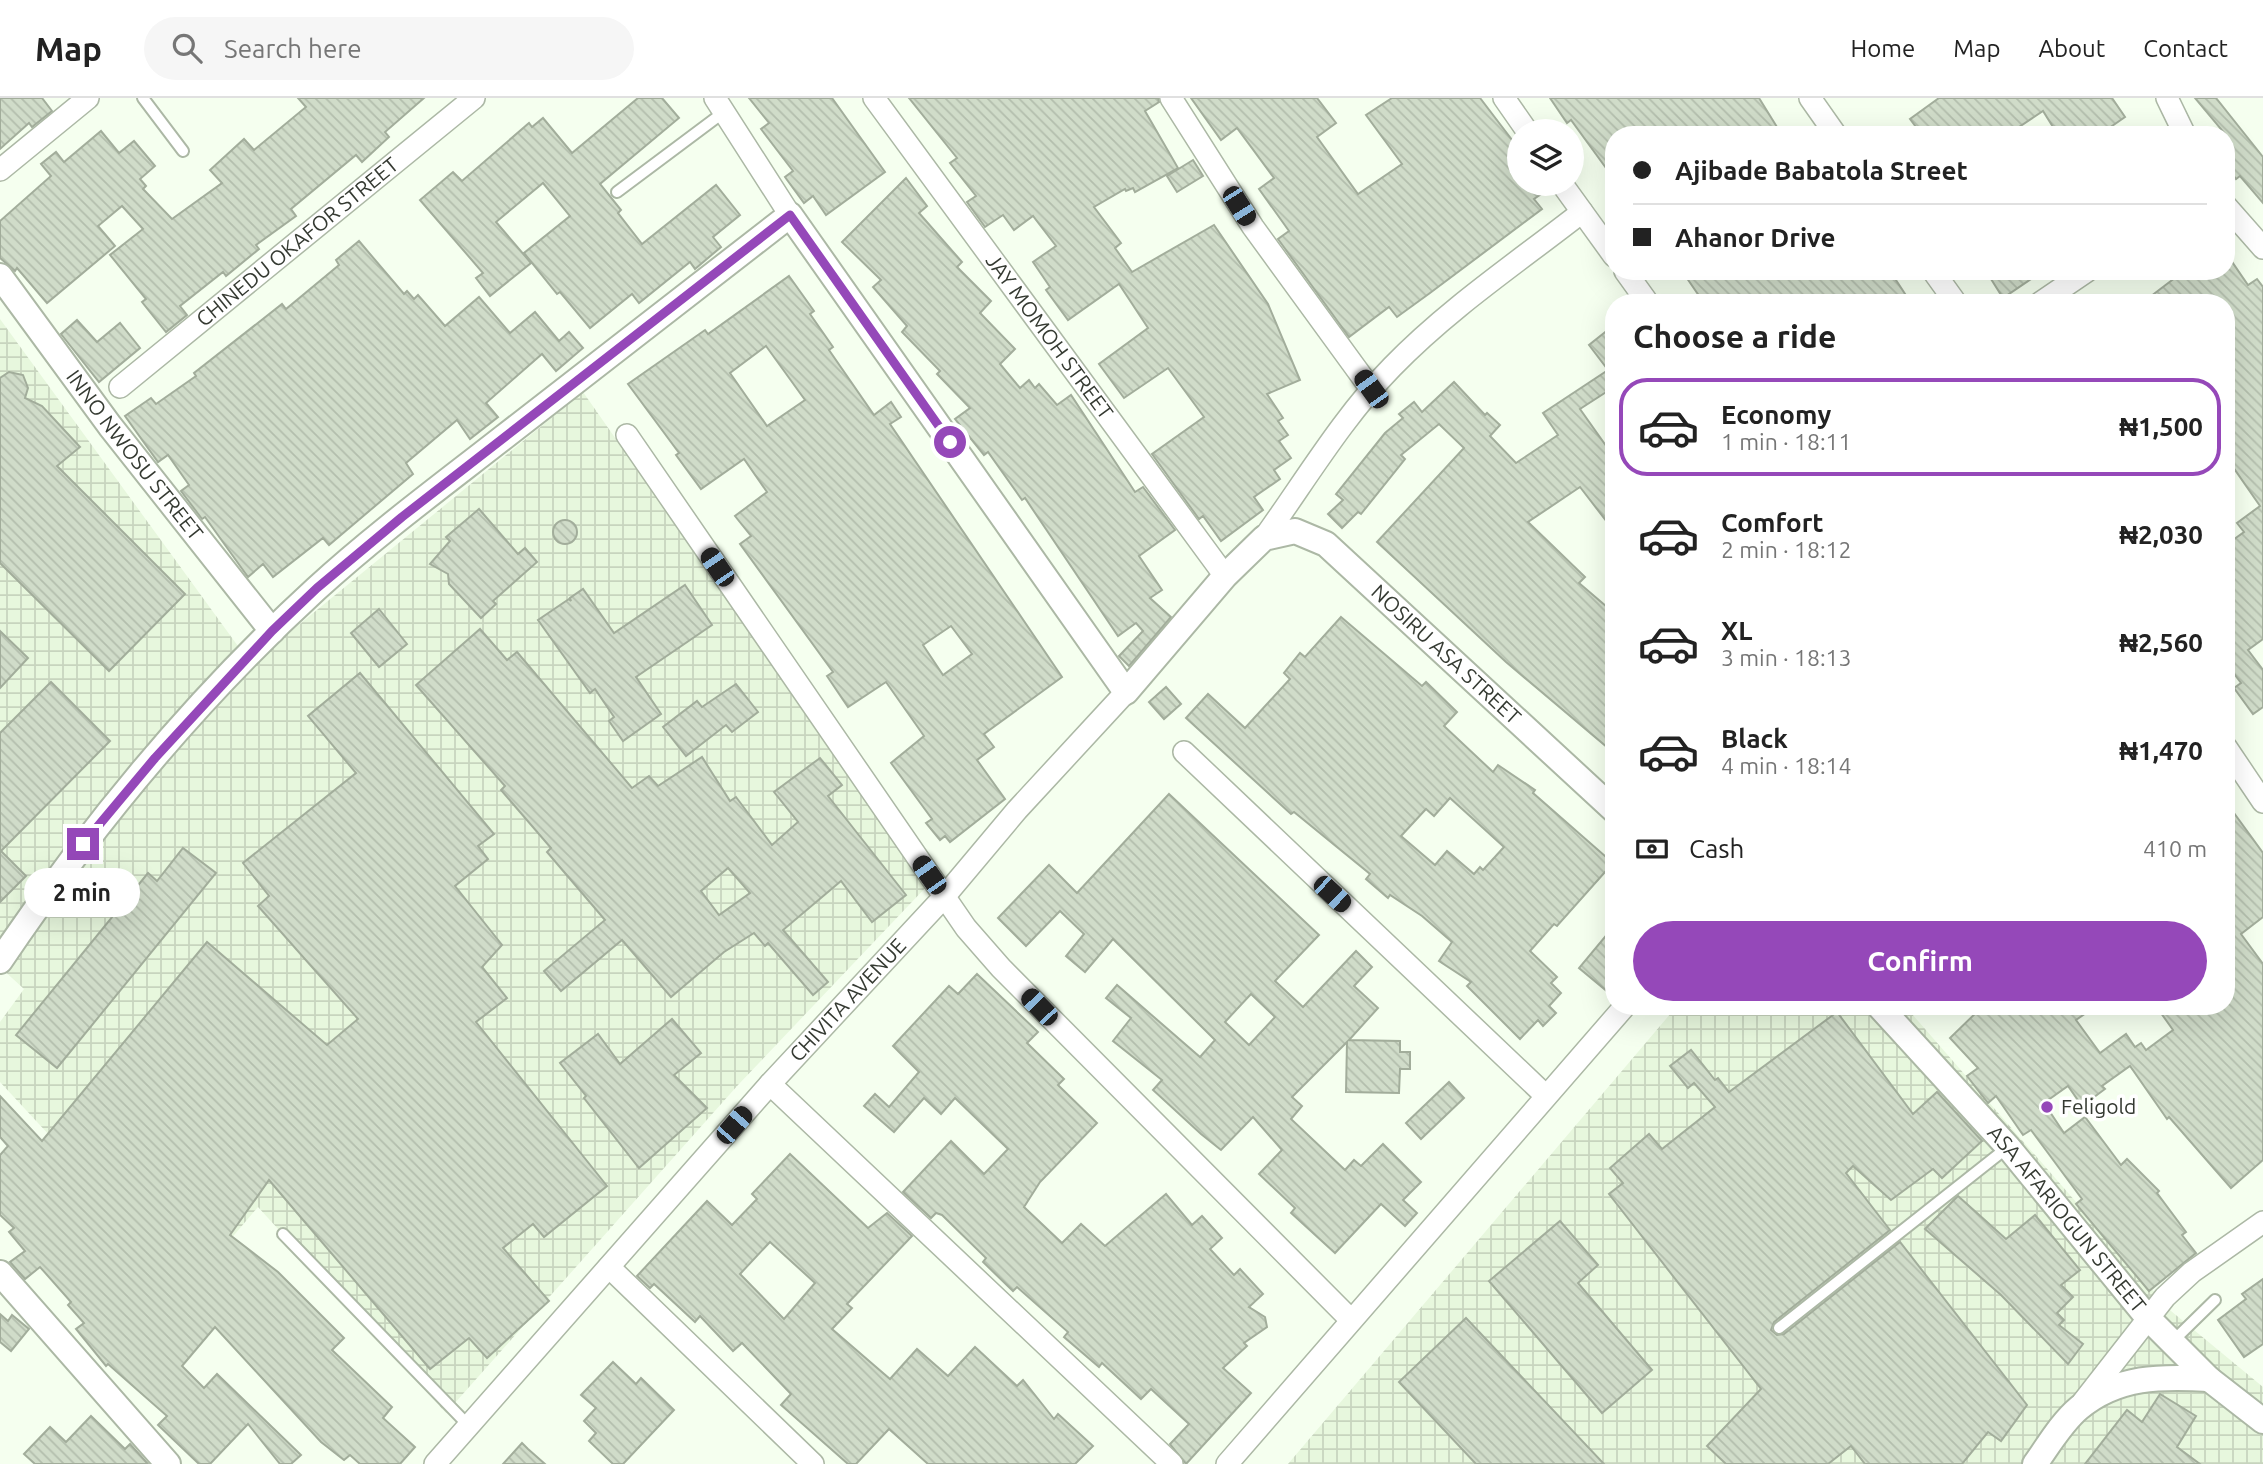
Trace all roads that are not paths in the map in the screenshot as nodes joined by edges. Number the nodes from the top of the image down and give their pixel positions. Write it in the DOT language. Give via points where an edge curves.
graph roads {
  1 [pos="88,98"];
  2 [pos="143,98"];
  3 [pos="474,98"];
  4 [pos="874,98"];
  5 [pos="1171,98"];
  6 [pos="1504,98"];
  7 [pos="1810,98"];
  8 [pos="2168,98"];
  9 [pos="720,105"];
  10 [pos="1519,119"];
  11 [pos="1830,126"];
  12 [pos="2181,126"];
  13 [pos="183,150"];
  14 [pos="0,170"];
  15 [pos="617,192"];
  16 [pos="1570,196"];
  17 [pos="1581,212"];
  18 [pos="790,215"];
  19 [pos="2235,216"];
  20 [pos="1605,244"];
  21 [pos="2263,248"];
  22 [pos="0,276"];
  23 [pos="2074,280"];
  24 [pos="2053,294"];
  25 [pos="120,387"];
  26 [pos="1371,389"];
  27 [pos="627,435"];
  28 [pos="1265,538"];
  29 [pos="1225,576"];
  30 [pos="272,631"];
  31 [pos="1126,692"];
  32 [pos="1184,752"];
  33 [pos="2235,761"];
  34 [pos="1605,802"];
  35 [pos="2263,803"];
  36 [pos="944,897"];
  37 [pos="0,961"];
  38 [pos="1617,1015"];
  39 [pos="1887,1015"];
  40 [pos="770,1084"];
  41 [pos="1546,1096"];
  42 [pos="2008,1147"];
  43 [pos="2263,1222"];
  44 [pos="283,1234"];
  45 [pos="609,1267"];
  46 [pos="0,1273"];
  47 [pos="2215,1300"];
  48 [pos="2148,1318"];
  49 [pos="1351,1320"];
  50 [pos="1779,1328"];
  51 [pos="2171,1343"];
  52 [pos="2209,1379"];
  53 [pos="2078,1409"];
  54 [pos="2263,1421"];
  55 [pos="469,1426"];
  56 [pos="807,1462"];
  57 [pos="168,1464"];
  58 [pos="435,1464"];
  59 [pos="1172,1464"];
  60 [pos="1227,1464"];
  61 [pos="2035,1464"];
  1 -- 14 [label="street"];
  2 -- 13 [label="lane"];
  3 -- 25 [label="street, CHINEDU OKAFOR STREET"];
  4 -- 29 [label="street, JAY MOMOH STREET"];
  5 -- 26 [label="street" via="1253,228"];
  6 -- 10 [label="street"];
  7 -- 11 [label="street"];
  8 -- 12 [label="street"];
  9 -- 15 [label="lane"];
  9 -- 18 [label="street"];
  16 -- 17 [label="street"];
  17 -- 20 [label="street"];
  17 -- 26 [label="street" via="1438,325"];
  18 -- 30 [label="street" via="402,517"];
  18 -- 31 [label="street"];
  19 -- 21 [label="street"];
  22 -- 30 [label="street, INNO NWOSU STREET" via="110,426"];
  23 -- 24 [label="street"];
  26 -- 28 [label="street"];
  27 -- 36 [label="street"];
  28 -- 29 [label="street, CHIVITA AVENUE"];
  28 -- 34 [label="street, NOSIRU ASA STREET" via="1295,531 1326,544"];
  29 -- 31 [label="street, CHIVITA AVENUE"];
  30 -- 37 [label="street" via="97,826"];
  31 -- 36 [label="street, CHIVITA AVENUE"];
  32 -- 41 [label="street"];
  33 -- 35 [label="street"];
  36 -- 40 [label="street, CHIVITA AVENUE"];
  36 -- 49 [label="street" via="1001,968"];
  38 -- 41 [label="street"];
  39 -- 42 [label="street, ASA AFARIOGUN STREET"];
  40 -- 45 [label="street, CHIVITA AVENUE"];
  40 -- 59 [label="street"];
  41 -- 49 [label="street"];
  42 -- 48 [label="street, ASA AFARIOGUN STREET"];
  42 -- 50 [label="lane"];
  43 -- 48 [label="street" via="2192,1272"];
  44 -- 55 [label="lane"];
  45 -- 55 [label="street, CHIVITA AVENUE"];
  45 -- 56 [label="street"];
  46 -- 57 [label="street"];
  47 -- 51 [label="lane"];
  48 -- 51 [label="street, ASA AFARIOGUN STREET"];
  48 -- 53 [label="street"];
  49 -- 60 [label="street"];
  51 -- 52 [label="street, ASA AFARIOGUN STREET"];
  52 -- 53 [label="street" via="2135,1379 2109,1388"];
  52 -- 54 [label="street, ASA AFARIOGUN STREET"];
  53 -- 61 [label="street"];
  55 -- 58 [label="street, CHIVITA AVENUE"];
}
